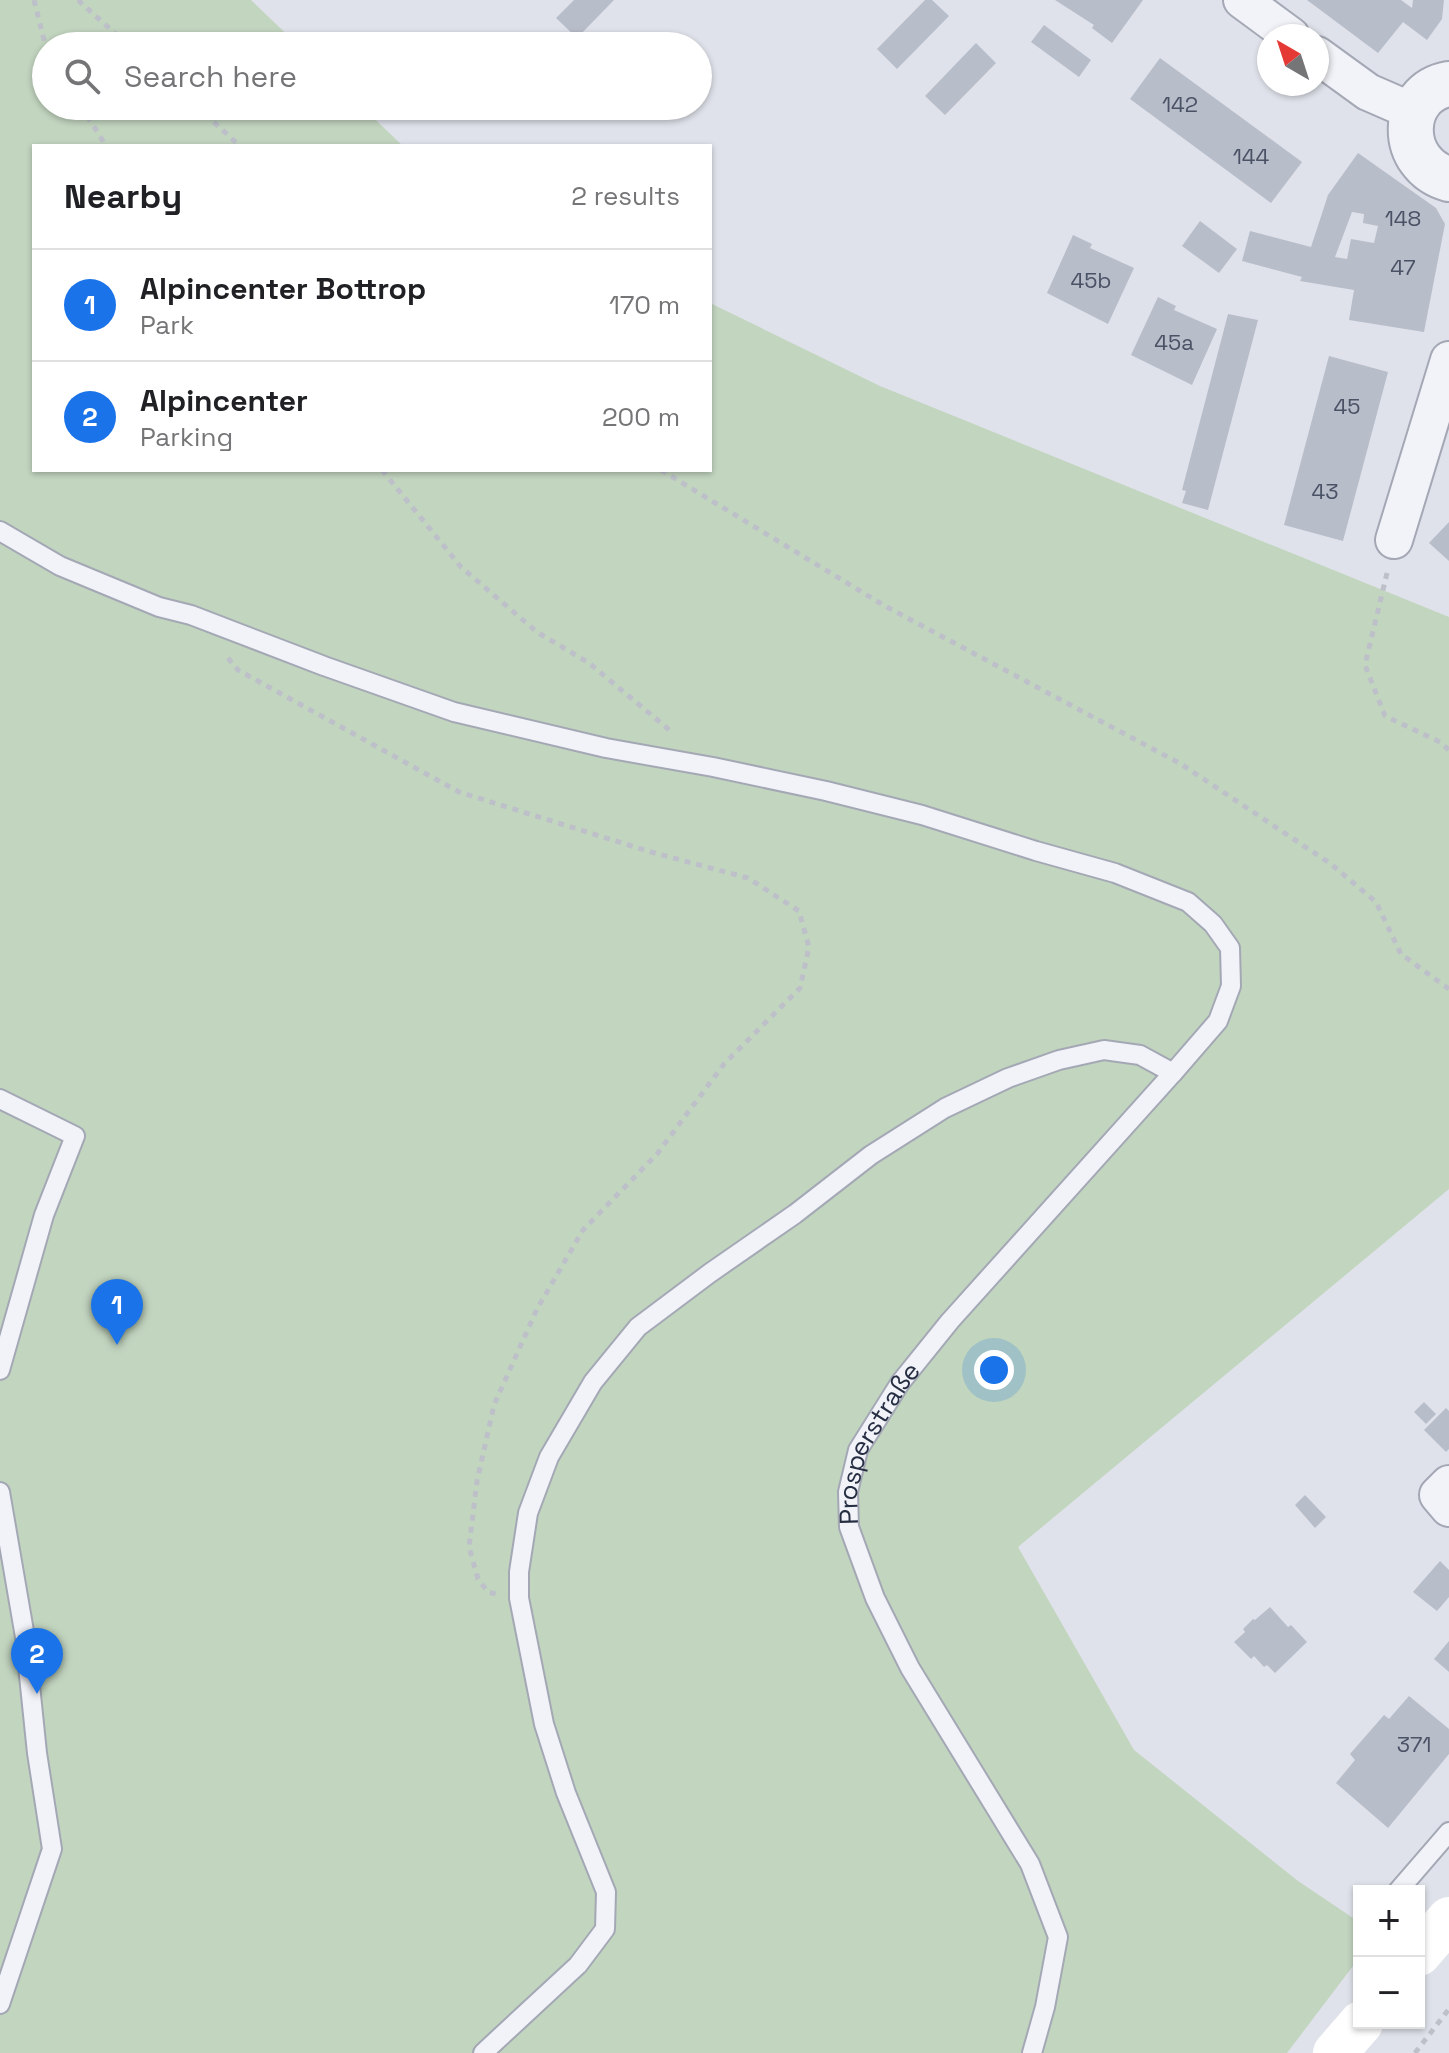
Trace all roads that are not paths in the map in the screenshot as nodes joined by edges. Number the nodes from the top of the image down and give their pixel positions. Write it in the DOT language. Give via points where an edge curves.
graph roads {
  1 [pos="1242,0"];
  2 [pos="1275,24"];
  3 [pos="1329,64"];
  4 [pos="1449,84"];
  5 [pos="1414,112"];
  6 [pos="1449,179"];
  7 [pos="1449,360"];
  8 [pos="0,531"];
  9 [pos="1394,540"];
  10 [pos="1173,1073"];
  11 [pos="0,1099"];
  12 [pos="0,1370"];
  13 [pos="1449,1484"];
  14 [pos="0,1492"];
  15 [pos="1449,1508"];
  16 [pos="1449,1832"];
  17 [pos="1403,1885"];
  18 [pos="1449,1919"];
  19 [pos="1425,1946"];
  20 [pos="0,2004"];
  21 [pos="1356,2029"];
  22 [pos="483,2053"];
  23 [pos="1032,2053"];
  24 [pos="1335,2053"];
  1 -- 2 [label="street"];
  3 -- 5 [label="street" via="1368,92"];
  4 -- 5 [label="street" via="1425,96"];
  5 -- 6 [label="street" via="1410,128 1417,157 1427,169"];
  7 -- 9 [label="street"];
  8 -- 10 [label="lane, Prosperstraße" via="60,566 159,607 454,712 922,815 1115,873 1188,902 1230,948 1231,986 1218,1021"];
  10 -- 22 [label="lane" via="1140,1055 1104,1050 1008,1078 945,1108 871,1155 638,1327 593,1382 549,1457 528,1513 519,1598 544,1724 606,1892 605,1929 578,1965"];
  10 -- 23 [label="lane, Prosperstraße" via="900,1383 858,1450 848,1492 849,1527 875,1598 910,1668 1030,1864 1058,1937"];
  11 -- 12 [label="lane" via="75,1136 44,1215"];
  13 -- 15 [label="street" via="1438,1495"];
  14 -- 20 [label="lane" via="52,1849"];
  16 -- 17 [label="lane"];
  18 -- 19 [label="main road"];
  21 -- 24 [label="main road"];
}
